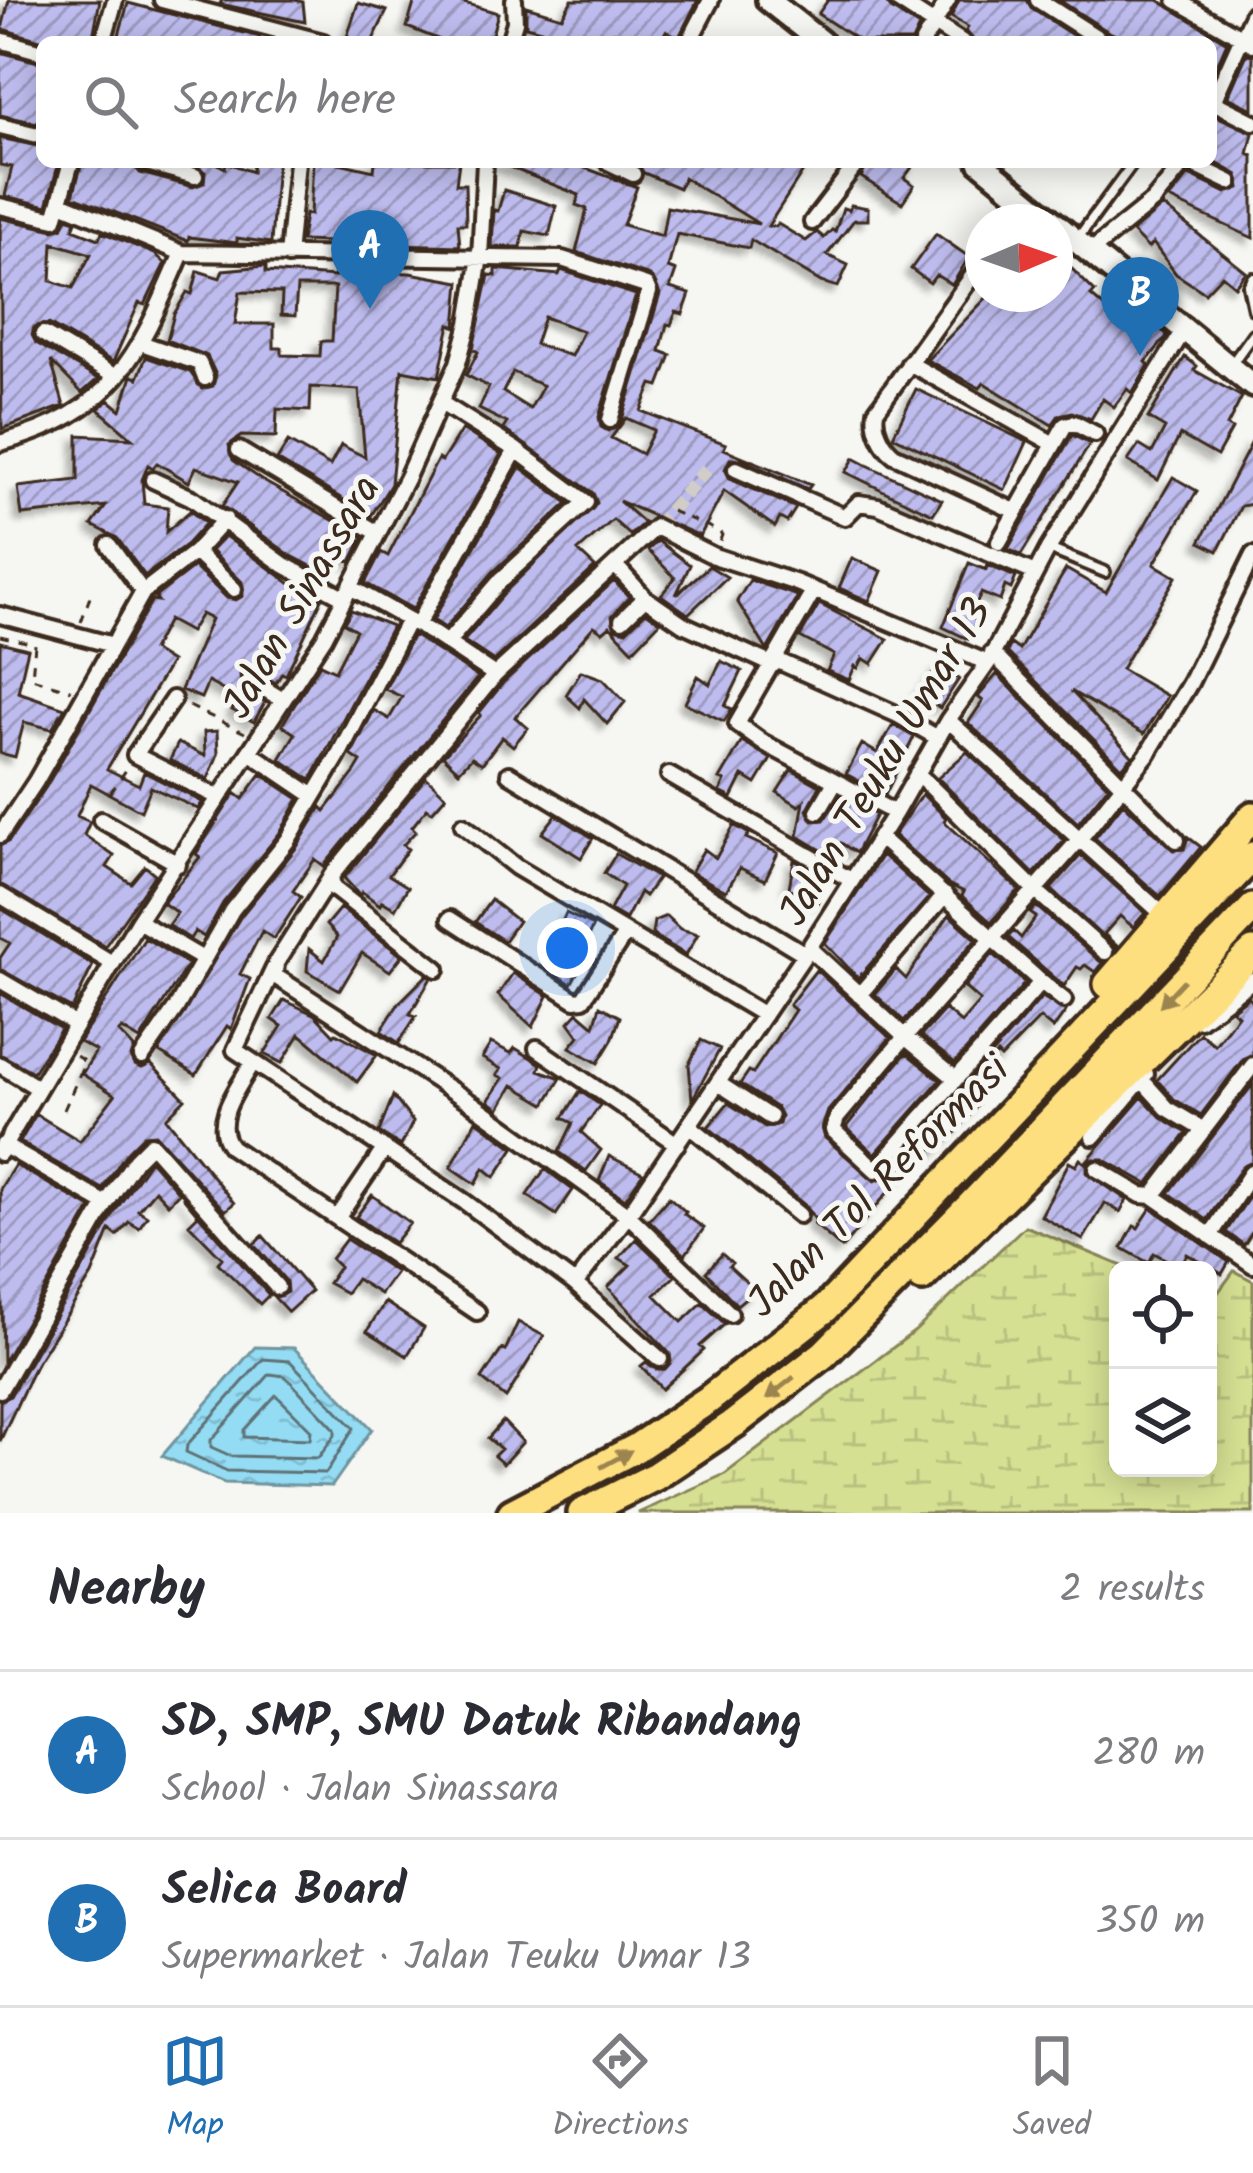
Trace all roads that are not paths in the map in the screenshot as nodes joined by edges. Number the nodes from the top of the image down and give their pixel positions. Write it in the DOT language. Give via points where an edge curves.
graph roads {
  1 [pos="115,0"];
  2 [pos="162,0"];
  3 [pos="514,0"];
  4 [pos="711,0"];
  5 [pos="768,0"];
  6 [pos="897,0"];
  7 [pos="948,0"];
  8 [pos="1038,0"];
  9 [pos="1176,0"];
  10 [pos="1253,14"];
  11 [pos="934,24"];
  12 [pos="105,36"];
  13 [pos="300,36"];
  14 [pos="511,36"];
  15 [pos="692,36"];
  16 [pos="813,36"];
  17 [pos="927,36"];
  18 [pos="953,36"];
  19 [pos="1094,36"];
  20 [pos="0,40"];
  21 [pos="1247,40"];
  22 [pos="36,50"];
  23 [pos="1217,95"];
  24 [pos="1217,106"];
  25 [pos="1253,122"];
  26 [pos="0,126"];
  27 [pos="36,135"];
  28 [pos="70,168"];
  29 [pos="165,168"];
  30 [pos="296,168"];
  31 [pos="484,168"];
  32 [pos="620,168"];
  33 [pos="853,168"];
  34 [pos="997,168"];
  35 [pos="1130,168"];
  36 [pos="1181,168"];
  37 [pos="1199,168"];
  38 [pos="633,174"];
  39 [pos="195,176"];
  40 [pos="1230,182"];
  41 [pos="1027,199"];
  42 [pos="61,203"];
  43 [pos="1023,204"];
  44 [pos="0,206"];
  45 [pos="812,222"];
  46 [pos="1084,245"];
  47 [pos="182,254"];
  48 [pos="288,256"];
  49 [pos="480,257"];
  50 [pos="1253,278"];
  51 [pos="965,285"];
  52 [pos="1253,309"];
  53 [pos="1183,332"];
  54 [pos="44,334"];
  55 [pos="1253,334"];
  56 [pos="141,343"];
  57 [pos="908,363"];
  58 [pos="1229,367"];
  59 [pos="116,377"];
  60 [pos="205,378"];
  61 [pos="1253,386"];
  62 [pos="441,403"];
  63 [pos="610,420"];
  64 [pos="1095,434"];
  65 [pos="0,443"];
  66 [pos="1054,444"];
  67 [pos="239,450"];
  68 [pos="516,450"];
  69 [pos="736,469"];
  70 [pos="153,480"];
  71 [pos="1016,511"];
  72 [pos="225,519"];
  73 [pos="378,533"];
  74 [pos="999,542"];
  75 [pos="109,545"];
  76 [pos="1048,549"];
  77 [pos="195,552"];
  78 [pos="1253,555"];
  79 [pos="615,565"];
  80 [pos="1035,572"];
  81 [pos="1105,572"];
  82 [pos="234,589"];
  83 [pos="142,592"];
  84 [pos="346,592"];
  85 [pos="813,592"];
  86 [pos="645,598"];
  87 [pos="0,615"];
  88 [pos="622,620"];
  89 [pos="412,622"];
  90 [pos="447,643"];
  91 [pos="113,645"];
  92 [pos="990,658"];
  93 [pos="775,663"];
  94 [pos="495,676"];
  95 [pos="250,680"];
  96 [pos="173,699"];
  97 [pos="283,700"];
  98 [pos="948,720"];
  99 [pos="938,738"];
  100 [pos="253,745"];
  101 [pos="917,773"];
  102 [pos="509,774"];
  103 [pos="669,775"];
  104 [pos="835,782"];
  105 [pos="1123,788"];
  106 [pos="314,796"];
  107 [pos="218,797"];
  108 [pos="818,811"];
  109 [pos="895,813"];
  110 [pos="1253,816"];
  111 [pos="101,820"];
  112 [pos="463,825"];
  113 [pos="0,835"];
  114 [pos="879,837"];
  115 [pos="1079,840"];
  116 [pos="1177,840"];
  117 [pos="1253,856"];
  118 [pos="178,864"];
  119 [pos="333,874"];
  120 [pos="850,880"];
  121 [pos="1034,889"];
  122 [pos="0,895"];
  123 [pos="945,896"];
  124 [pos="1253,908"];
  125 [pos="1158,910"];
  126 [pos="450,920"];
  127 [pos="139,921"];
  128 [pos="625,934"];
  129 [pos="992,938"];
  130 [pos="807,951"];
  131 [pos="1106,952"];
  132 [pos="1253,952"];
  133 [pos="202,959"];
  134 [pos="112,963"];
  135 [pos="437,969"];
  136 [pos="275,973"];
  137 [pos="0,980"];
  138 [pos="1253,980"];
  139 [pos="1041,982"];
  140 [pos="860,995"];
  141 [pos="1064,1000"];
  142 [pos="764,1016"];
  143 [pos="75,1024"];
  144 [pos="905,1036"];
  145 [pos="537,1048"];
  146 [pos="142,1057"];
  147 [pos="252,1064"];
  148 [pos="0,1065"];
  149 [pos="1253,1065"];
  150 [pos="955,1078"];
  151 [pos="1142,1079"];
  152 [pos="718,1083"];
  153 [pos="38,1088"];
  154 [pos="770,1117"];
  155 [pos="689,1126"];
  156 [pos="1202,1129"];
  157 [pos="1093,1137"];
  158 [pos="677,1144"];
  159 [pos="385,1148"];
  160 [pos="1,1150"];
  161 [pos="1097,1169"];
  162 [pos="1251,1173"];
  163 [pos="1153,1196"];
  164 [pos="106,1204"];
  165 [pos="628,1215"];
  166 [pos="800,1215"];
  167 [pos="338,1217"];
  168 [pos="1210,1237"];
  169 [pos="1253,1265"];
  170 [pos="575,1284"];
  171 [pos="277,1287"];
  172 [pos="826,1308"];
  173 [pos="477,1312"];
  174 [pos="730,1314"];
  175 [pos="824,1354"];
  176 [pos="660,1358"];
  177 [pos="0,1390"];
  178 [pos="512,1513"];
  179 [pos="582,1513"];
  1 -- 12 [label="street"];
  2 -- 13 [label="street"];
  3 -- 14 [label="street"];
  4 -- 15 [label="street"];
  5 -- 16 [label="main road"];
  6 -- 11 [label="street"];
  7 -- 11 [label="street"];
  8 -- 19 [label="street"];
  9 -- 21 [label="street"];
  10 -- 21 [label="street"];
  11 -- 17 [label="street"];
  11 -- 18 [label="street"];
  20 -- 22 [label="street"];
  21 -- 23 [label="street"];
  24 -- 25 [label="street"];
  26 -- 27 [label="street"];
  28 -- 42 [label="street"];
  29 -- 39 [label="street"];
  30 -- 48 [label="street"];
  31 -- 49 [label="street, Jalan Sinassara"];
  32 -- 38 [label="street"];
  33 -- 45 [label="street"];
  34 -- 41 [label="main road"];
  35 -- 46 [label="lane"];
  36 -- 46 [label="street" via="1154,201"];
  37 -- 40 [label="street"];
  41 -- 43 [label="street"];
  41 -- 46 [label="main road"];
  42 -- 44 [label="street" via="53,220"];
  42 -- 47 [label="street"];
  46 -- 53 [label="main road"];
  47 -- 48 [label="street"];
  47 -- 56 [label="street"];
  48 -- 49 [label="street"];
  49 -- 62 [label="street, Jalan Sinassara"];
  49 -- 63 [label="street" via="570,260 649,289"];
  50 -- 52 [label="lane"];
  51 -- 57 [label="street"];
  53 -- 58 [label="main road"];
  53 -- 76 [label="street, Jalan Teuku Umar 13"];
  54 -- 59 [label="street"];
  55 -- 58 [label="lane"];
  56 -- 59 [label="street"];
  56 -- 60 [label="street" via="202,365"];
  57 -- 66 [label="street"];
  57 -- 71 [label="street" via="874,416 887,448"];
  58 -- 61 [label="main road"];
  59 -- 65 [label="street" via="80,411"];
  62 -- 68 [label="street"];
  62 -- 73 [label="street, Jalan Sinassara"];
  64 -- 66 [label="street" via="1068,423"];
  66 -- 71 [label="street"];
  67 -- 73 [label="street"];
  68 -- 89 [label="street"];
  68 -- 90 [label="street" via="586,502"];
  69 -- 80 [label="street" via="844,517 859,503 878,506"];
  70 -- 72 [label="street"];
  71 -- 74 [label="street"];
  72 -- 77 [label="street"];
  72 -- 84 [label="street" via="284,566"];
  73 -- 84 [label="street, Jalan Sinassara"];
  75 -- 83 [label="street"];
  76 -- 80 [label="street, Jalan Teuku Umar 13"];
  76 -- 81 [label="lane"];
  77 -- 82 [label="street"];
  77 -- 83 [label="street"];
  78 -- 105 [label="street" via="1190,683"];
  79 -- 85 [label="street" via="656,527"];
  79 -- 86 [label="street"];
  79 -- 94 [label="street"];
  80 -- 92 [label="street, Jalan Teuku Umar 13"];
  83 -- 91 [label="street"];
  84 -- 89 [label="street"];
  84 -- 97 [label="street, Jalan Sinassara"];
  85 -- 92 [label="street"];
  85 -- 93 [label="street"];
  86 -- 88 [label="street"];
  86 -- 93 [label="street" via="683,624"];
  87 -- 91 [label="street"];
  89 -- 90 [label="street"];
  89 -- 106 [label="street"];
  90 -- 94 [label="street"];
  91 -- 113 [label="street"];
  92 -- 98 [label="street, Jalan Teuku Umar 13"];
  92 -- 105 [label="street"];
  93 -- 99 [label="street"];
  93 -- 104 [label="street" via="736,724"];
  94 -- 119 [label="street"];
  95 -- 97 [label="street"];
  96 -- 107 [label="street" via="135,755"];
  97 -- 100 [label="street, Jalan Sinassara"];
  98 -- 99 [label="street, Jalan Teuku Umar 13"];
  98 -- 115 [label="street"];
  99 -- 101 [label="street, Jalan Teuku Umar 13"];
  100 -- 106 [label="street"];
  100 -- 107 [label="street, Jalan Sinassara"];
  101 -- 109 [label="street, Jalan Teuku Umar 13"];
  101 -- 121 [label="street"];
  102 -- 130 [label="street"];
  103 -- 120 [label="street"];
  104 -- 108 [label="street"];
  104 -- 109 [label="street"];
  105 -- 115 [label="street"];
  105 -- 116 [label="street"];
  106 -- 133 [label="street"];
  107 -- 118 [label="street, Jalan Sinassara"];
  109 -- 114 [label="street, Jalan Teuku Umar 13"];
  110 -- 172 [label="highway"];
  111 -- 118 [label="street"];
  112 -- 128 [label="street"];
  114 -- 120 [label="street, Jalan Teuku Umar 13"];
  114 -- 123 [label="street"];
  115 -- 121 [label="street"];
  115 -- 125 [label="street"];
  117 -- 172 [label="highway, Jalan Tol Reformasi"];
  118 -- 127 [label="street, Jalan Sinassara"];
  119 -- 135 [label="street" via="333,888"];
  119 -- 136 [label="street"];
  120 -- 130 [label="street, Jalan Teuku Umar 13"];
  121 -- 129 [label="street"];
  121 -- 131 [label="street"];
  122 -- 134 [label="street"];
  123 -- 129 [label="street"];
  123 -- 140 [label="street"];
  124 -- 175 [label="highway, Jalan Tol Reformasi, one-way"];
  126 -- 128 [label="street" via="575,1000"];
  127 -- 133 [label="street"];
  127 -- 134 [label="street, Jalan Sinassara"];
  128 -- 142 [label="street"];
  129 -- 139 [label="street"];
  129 -- 144 [label="street"];
  130 -- 140 [label="street"];
  130 -- 142 [label="street, Jalan Teuku Umar 13"];
  132 -- 175 [label="highway" via="938,1265"];
  133 -- 146 [label="street"];
  134 -- 143 [label="street, Jalan Sinassara"];
  136 -- 147 [label="street" via="236,1049"];
  136 -- 165 [label="street"];
  137 -- 143 [label="street"];
  138 -- 151 [label="street"];
  139 -- 141 [label="street"];
  139 -- 150 [label="street"];
  140 -- 144 [label="street"];
  142 -- 152 [label="street, Jalan Teuku Umar 13"];
  143 -- 153 [label="street, Jalan Sinassara"];
  144 -- 150 [label="street"];
  144 -- 150 [label="street" via="832,1126 877,1170"];
  145 -- 158 [label="street"];
  147 -- 159 [label="street"];
  147 -- 167 [label="street" via="225,1114 223,1137"];
  148 -- 153 [label="street"];
  149 -- 156 [label="street"];
  151 -- 156 [label="street" via="1167,1108"];
  151 -- 157 [label="street"];
  152 -- 154 [label="street"];
  152 -- 155 [label="street, Jalan Teuku Umar 13"];
  153 -- 160 [label="street, Jalan Sinassara"];
  155 -- 158 [label="street, Jalan Teuku Umar 13"];
  155 -- 166 [label="street"];
  156 -- 163 [label="street"];
  158 -- 165 [label="street, Jalan Teuku Umar 13"];
  159 -- 167 [label="street"];
  159 -- 170 [label="street"];
  160 -- 164 [label="street"];
  161 -- 163 [label="street"];
  162 -- 168 [label="street"];
  163 -- 168 [label="street"];
  164 -- 171 [label="street" via="153,1144"];
  164 -- 177 [label="street"];
  165 -- 170 [label="street, Jalan Teuku Umar 13"];
  165 -- 174 [label="street"];
  167 -- 173 [label="street"];
  168 -- 169 [label="street"];
  170 -- 176 [label="street"];
  178 -- 172 [label="highway, Jalan Tol Reformasi, one-way" via="636,1448"];
  175 -- 179 [label="highway, Jalan Tol Reformasi, one-way" via="670,1467"];
}
